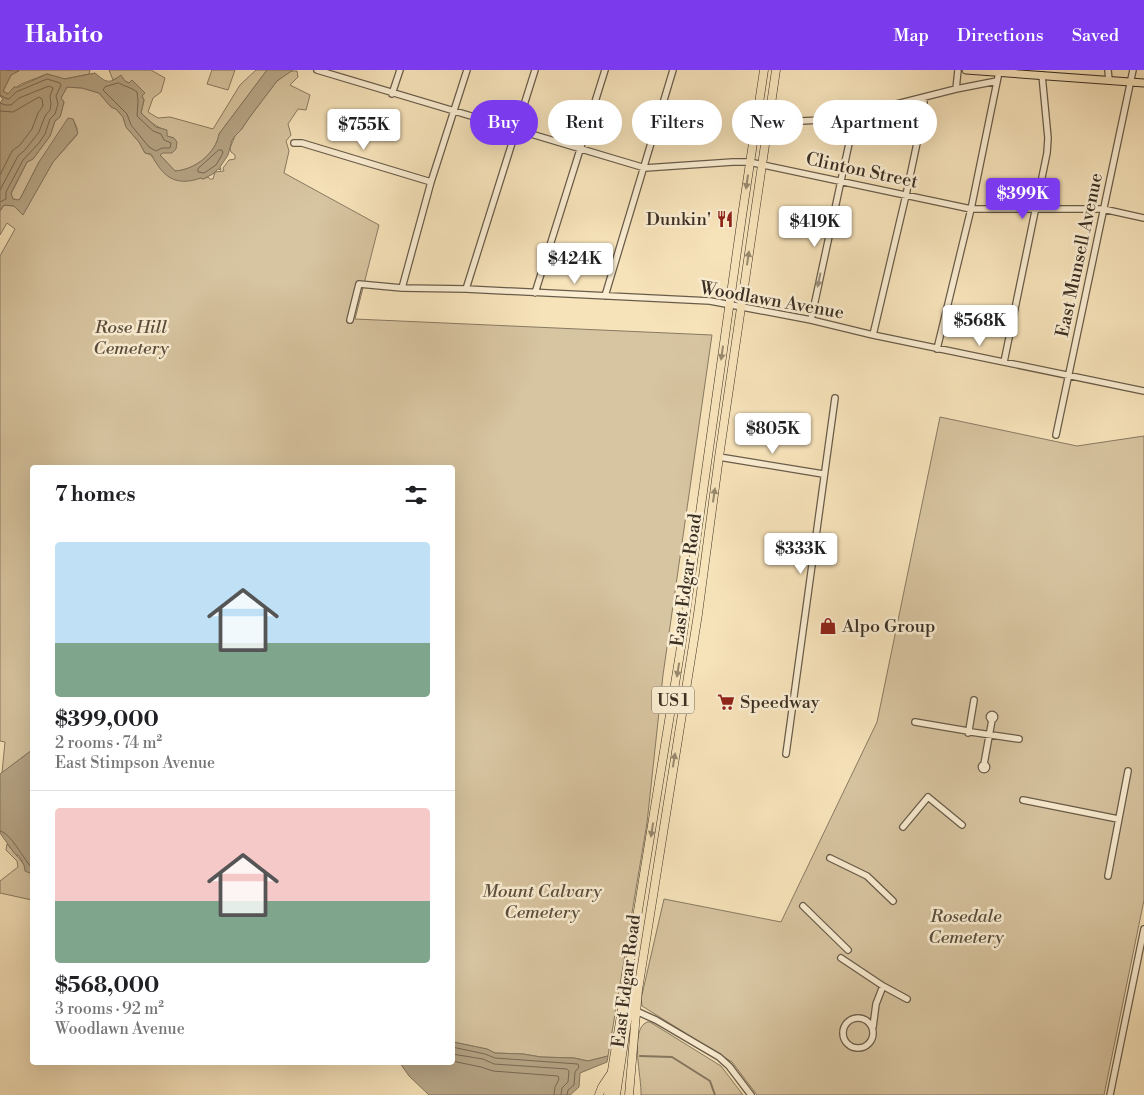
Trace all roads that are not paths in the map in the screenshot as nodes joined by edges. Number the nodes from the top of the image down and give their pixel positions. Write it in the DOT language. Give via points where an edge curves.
graph roads {
  1 [pos="317,70"];
  2 [pos="400,70"];
  3 [pos="467,70"];
  4 [pos="535,70"];
  5 [pos="605,70"];
  6 [pos="673,70"];
  7 [pos="764,70"];
  8 [pos="776,70"];
  9 [pos="958,70"];
  10 [pos="966,70"];
  11 [pos="1108,70"];
  12 [pos="1132,70"];
  13 [pos="999,72"];
  14 [pos="1042,76"];
  15 [pos="1109,80"];
  16 [pos="997,82"];
  17 [pos="1130,82"];
  18 [pos="1144,83"];
  19 [pos="956,90"];
  20 [pos="392,94"];
  21 [pos="924,98"];
  22 [pos="526,100"];
  23 [pos="772,100"];
  24 [pos="915,100"];
  25 [pos="454,111"];
  26 [pos="470,116"];
  27 [pos="538,137"];
  28 [pos="294,143"];
  29 [pos="511,145"];
  30 [pos="765,145"];
  31 [pos="848,145"];
  32 [pos="580,149"];
  33 [pos="750,162"];
  34 [pos="762,164"];
  35 [pos="644,168"];
  36 [pos="840,181"];
  37 [pos="431,182"];
  38 [pos="906,195"];
  39 [pos="1036,208"];
  40 [pos="971,209"];
  41 [pos="1103,209"];
  42 [pos="1144,218"];
  43 [pos="402,288"];
  44 [pos="466,289"];
  45 [pos="535,293"];
  46 [pos="605,296"];
  47 [pos="729,304"];
  48 [pos="741,307"];
  49 [pos="350,320"];
  50 [pos="811,320"];
  51 [pos="873,336"];
  52 [pos="938,349"];
  53 [pos="1004,362"];
  54 [pos="1069,376"];
  55 [pos="1144,391"];
  56 [pos="834,398"];
  57 [pos="1056,435"];
  58 [pos="719,457"];
  59 [pos="823,474"];
  60 [pos="974,700"];
  61 [pos="992,720"];
  62 [pos="915,722"];
  63 [pos="969,731"];
  64 [pos="989,734"];
  65 [pos="1019,739"];
  66 [pos="786,754"];
  67 [pos="984,764"];
  68 [pos="1128,771"];
  69 [pos="1023,800"];
  70 [pos="1118,819"];
  71 [pos="962,825"];
  72 [pos="903,827"];
  73 [pos="830,858"];
  74 [pos="1108,876"];
  75 [pos="893,902"];
  76 [pos="803,906"];
  77 [pos="1144,928"];
  78 [pos="848,950"];
  79 [pos="841,958"];
  80 [pos="642,961"];
  81 [pos="883,986"];
  82 [pos="907,999"];
  83 [pos="636,1011"];
  84 [pos="873,1029"];
  85 [pos="612,1073"];
  86 [pos="599,1095"];
  87 [pos="608,1095"];
  88 [pos="616,1095"];
  89 [pos="629,1095"];
  90 [pos="751,1095"];
  91 [pos="1110,1095"];
  1 -- 20 [label="street, Clinton Street"];
  2 -- 20 [label="street"];
  3 -- 25 [label="street"];
  4 -- 22 [label="street"];
  5 -- 32 [label="street"];
  6 -- 35 [label="street"];
  7 -- 33 [label="highway, US 1"];
  8 -- 23 [label="highway, East Edgar Road / US 1"];
  9 -- 19 [label="street"];
  10 -- 13 [label="main road"];
  11 -- 15 [label="street"];
  12 -- 17 [label="street, East Munsell Avenue"];
  13 -- 14 [label="main road"];
  13 -- 16 [label="street"];
  14 -- 15 [label="main road"];
  14 -- 39 [label="street" via="1048,153"];
  15 -- 17 [label="main road"];
  16 -- 19 [label="street"];
  16 -- 40 [label="street"];
  17 -- 18 [label="main road"];
  17 -- 41 [label="street, East Munsell Avenue"];
  19 -- 21 [label="street"];
  20 -- 25 [label="street, Clinton Street"];
  21 -- 24 [label="street"];
  21 -- 38 [label="street"];
  25 -- 26 [label="street, Clinton Street"];
  25 -- 37 [label="street"];
  27 -- 32 [label="street, Clinton Street"];
  28 -- 37 [label="street"];
  29 -- 44 [label="street"];
  30 -- 34 [label="highway, East Edgar Road / US 1"];
  31 -- 36 [label="street"];
  32 -- 35 [label="street, Clinton Street"];
  32 -- 45 [label="street"];
  33 -- 34 [label="street, Clinton Street"];
  33 -- 35 [label="street, Clinton Street"];
  33 -- 47 [label="highway, East Edgar Road / US 1, one-way"];
  34 -- 36 [label="street, Clinton Street"];
  48 -- 34 [label="highway, East Edgar Road / US 1, one-way"];
  35 -- 46 [label="street"];
  36 -- 38 [label="street, Clinton Street"];
  36 -- 50 [label="street, one-way"];
  37 -- 43 [label="street"];
  38 -- 40 [label="street, Clinton Street"];
  38 -- 51 [label="street"];
  39 -- 40 [label="street, Clinton Street"];
  39 -- 41 [label="street, Clinton Street"];
  39 -- 53 [label="street"];
  40 -- 52 [label="street"];
  41 -- 42 [label="street, Clinton Street"];
  41 -- 54 [label="street, East Munsell Avenue"];
  43 -- 44 [label="street, Woodlawn Avenue"];
  43 -- 49 [label="street, Woodlawn Avenue" via="359,284"];
  44 -- 45 [label="street, Woodlawn Avenue"];
  45 -- 46 [label="street, Woodlawn Avenue"];
  46 -- 47 [label="street, Woodlawn Avenue"];
  47 -- 48 [label="street, Woodlawn Avenue"];
  47 -- 85 [label="highway, East Edgar Road / US 1, one-way" via="682,647"];
  48 -- 50 [label="street, Woodlawn Avenue"];
  48 -- 58 [label="highway, East Edgar Road / US 1"];
  50 -- 51 [label="street, Woodlawn Avenue"];
  51 -- 52 [label="street, Woodlawn Avenue"];
  52 -- 53 [label="street, Woodlawn Avenue"];
  53 -- 54 [label="street, Woodlawn Avenue"];
  54 -- 55 [label="street, Woodlawn Avenue"];
  54 -- 57 [label="street, East Munsell Avenue"];
  56 -- 59 [label="street"];
  58 -- 59 [label="street"];
  80 -- 58 [label="highway, East Edgar Road / US 1, one-way" via="698,614"];
  59 -- 66 [label="street"];
  60 -- 63 [label="street"];
  61 -- 64 [label="street"];
  62 -- 63 [label="street"];
  63 -- 64 [label="street"];
  64 -- 65 [label="street"];
  64 -- 67 [label="street"];
  68 -- 70 [label="street"];
  69 -- 70 [label="street"];
  70 -- 74 [label="street"];
  71 -- 72 [label="street" via="928,797"];
  73 -- 75 [label="street" via="867,876"];
  76 -- 78 [label="street"];
  77 -- 91 [label="street"];
  79 -- 81 [label="street"];
  80 -- 83 [label="highway, East Edgar Road / US 1"];
  80 -- 88 [label="highway" via="630,1002"];
  81 -- 82 [label="street"];
  81 -- 84 [label="street" via="876,1004"];
  83 -- 89 [label="highway, East Edgar Road / US 1"];
  83 -- 90 [label="street" via="719,1057"];
  84 -- 84 [label="street" via="866,1020 855,1018 846,1025 844,1036 851,1045 862,1047 871,1040"];
  85 -- 86 [label="highway"];
  85 -- 87 [label="highway, East Edgar Road / US 1"];
}
